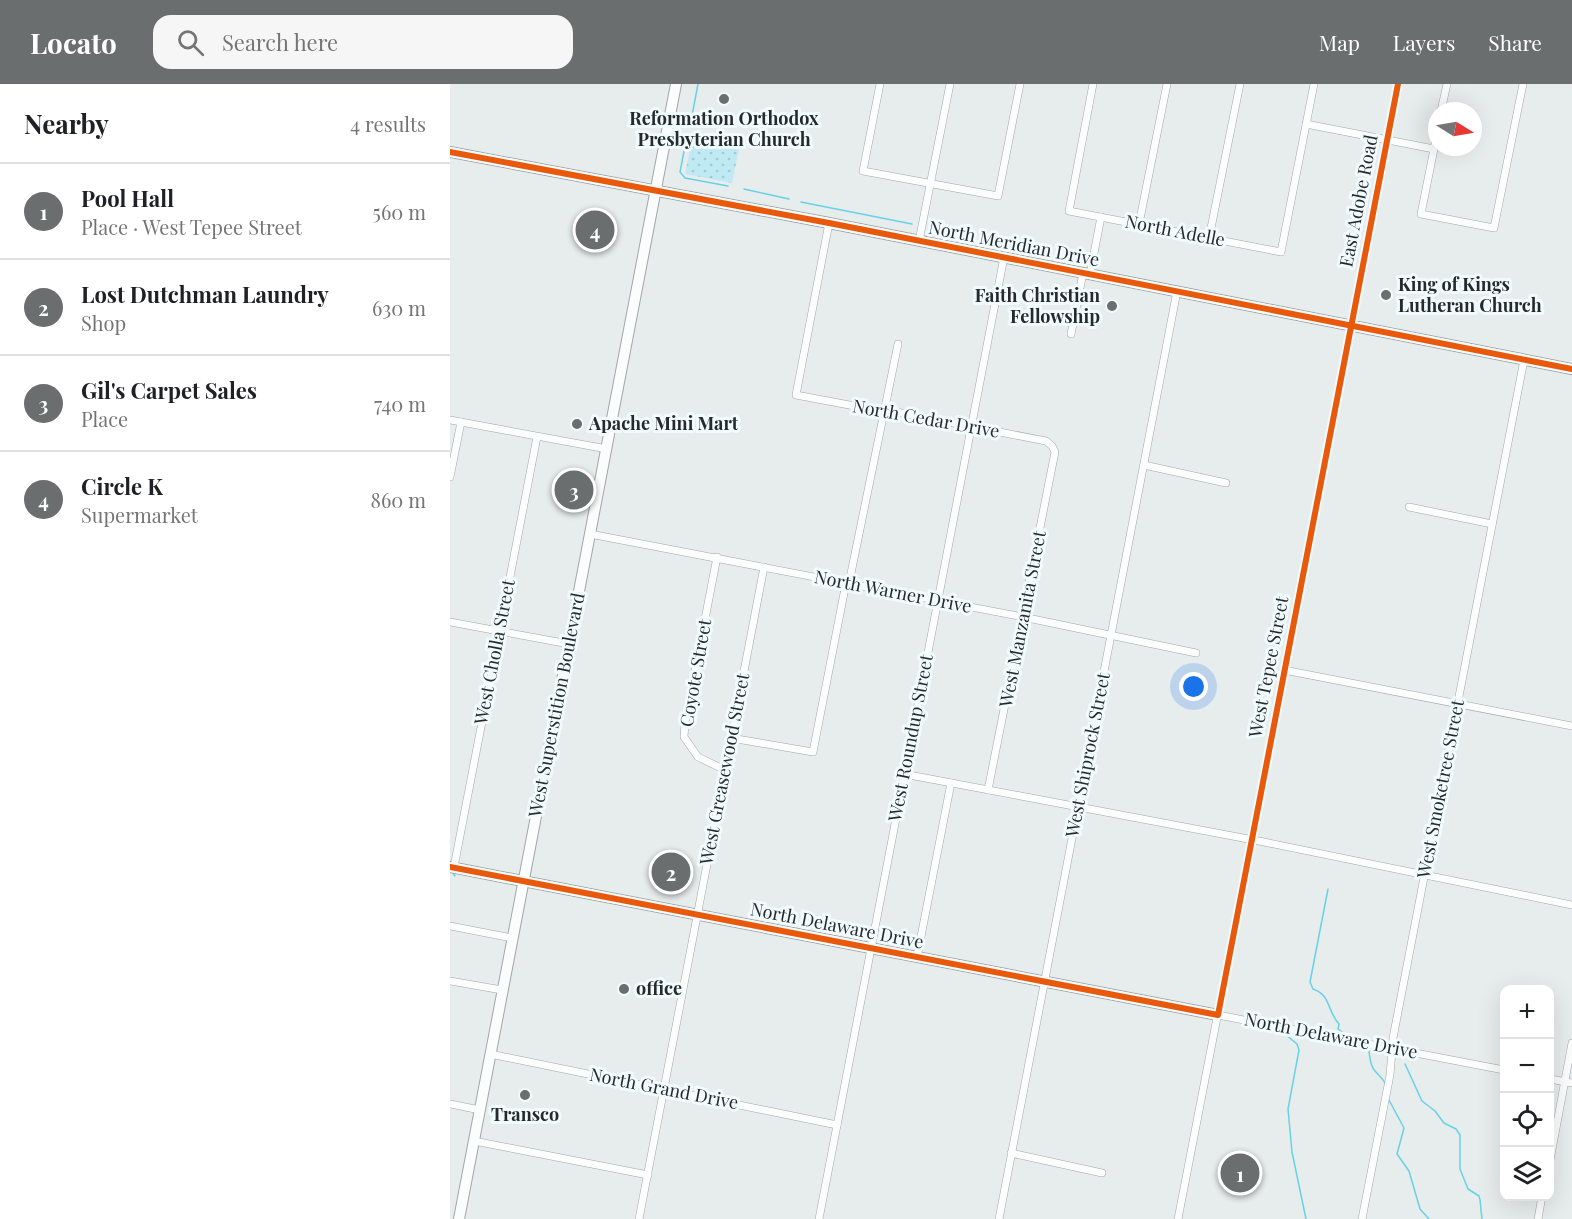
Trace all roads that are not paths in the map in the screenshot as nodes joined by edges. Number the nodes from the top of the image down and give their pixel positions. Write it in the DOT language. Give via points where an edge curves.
graph roads {
  1 [pos="676,84"];
  2 [pos="880,84"];
  3 [pos="950,84"];
  4 [pos="1020,84"];
  5 [pos="1093,84"];
  6 [pos="1167,84"];
  7 [pos="1240,84"];
  8 [pos="1314,84"];
  9 [pos="1398,84"];
  10 [pos="1447,84"];
  11 [pos="1522,84"];
  12 [pos="1444,102"];
  13 [pos="1306,124"];
  14 [pos="1387,140"];
  15 [pos="1428,148"];
  16 [pos="450,152"];
  17 [pos="1433,156"];
  18 [pos="931,184"];
  19 [pos="656,191"];
  20 [pos="1101,217"];
  21 [pos="829,223"];
  22 [pos="1139,224"];
  23 [pos="1209,238"];
  24 [pos="920,241"];
  25 [pos="1004,257"];
  26 [pos="1087,274"];
  27 [pos="1178,291"];
  28 [pos="1350,325"];
  29 [pos="1071,334"];
  30 [pos="898,344"];
  31 [pos="1524,360"];
  32 [pos="1572,369"];
  33 [pos="883,410"];
  34 [pos="450,420"];
  35 [pos="461,422"];
  36 [pos="971,426"];
  37 [pos="537,437"];
  38 [pos="1054,448"];
  39 [pos="607,449"];
  40 [pos="1144,465"];
  41 [pos="450,477"];
  42 [pos="1226,483"];
  43 [pos="1409,507"];
  44 [pos="1492,524"];
  45 [pos="590,534"];
  46 [pos="717,557"];
  47 [pos="764,567"];
  48 [pos="847,583"];
  49 [pos="938,601"];
  50 [pos="1023,617"];
  51 [pos="450,622"];
  52 [pos="500,631"];
  53 [pos="1111,635"];
  54 [pos="569,644"];
  55 [pos="1196,653"];
  56 [pos="1284,670"];
  57 [pos="1458,704"];
  58 [pos="1572,726"];
  59 [pos="731,738"];
  60 [pos="725,770"];
  61 [pos="904,774"];
  62 [pos="951,783"];
  63 [pos="988,790"];
  64 [pos="1078,808"];
  65 [pos="1251,839"];
  66 [pos="452,867"];
  67 [pos="1424,873"];
  68 [pos="524,880"];
  69 [pos="1572,904"];
  70 [pos="698,914"];
  71 [pos="450,926"];
  72 [pos="512,938"];
  73 [pos="871,948"];
  74 [pos="917,957"];
  75 [pos="450,981"];
  76 [pos="1044,981"];
  77 [pos="502,990"];
  78 [pos="1218,1015"];
  79 [pos="1572,1043"];
  80 [pos="1393,1049"];
  81 [pos="490,1054"];
  82 [pos="1500,1069"];
  83 [pos="1568,1082"];
  84 [pos="665,1089"];
  85 [pos="450,1104"];
  86 [pos="480,1110"];
  87 [pos="837,1125"];
  88 [pos="474,1141"];
  89 [pos="1553,1147"];
  90 [pos="1011,1153"];
  91 [pos="1102,1173"];
  92 [pos="648,1175"];
  93 [pos="1541,1201"];
  94 [pos="459,1219"];
  95 [pos="639,1219"];
  96 [pos="819,1219"];
  97 [pos="999,1219"];
  98 [pos="1178,1219"];
  99 [pos="1362,1219"];
  100 [pos="1538,1219"];
  1 -- 19 [label="street, West Superstition Boulevard"];
  2 -- 18 [label="street" via="863,171"];
  3 -- 18 [label="street"];
  4 -- 18 [label="street" via="998,196"];
  5 -- 20 [label="street, North Adelle" via="1069,211"];
  6 -- 22 [label="street"];
  7 -- 23 [label="street"];
  8 -- 13 [label="street"];
  9 -- 14 [label="street, East Adobe Road"];
  10 -- 12 [label="street"];
  11 -- 17 [label="street" via="1494,228 1421,214"];
  13 -- 14 [label="street"];
  13 -- 23 [label="street, North Adelle" via="1281,252"];
  14 -- 15 [label="street"];
  14 -- 28 [label="street, East Adobe Road"];
  16 -- 19 [label="street, North Meridian Drive"];
  18 -- 24 [label="street"];
  19 -- 21 [label="street, North Meridian Drive"];
  19 -- 39 [label="street, West Superstition Boulevard"];
  20 -- 22 [label="street, North Adelle"];
  20 -- 26 [label="street"];
  21 -- 24 [label="street, North Meridian Drive"];
  21 -- 33 [label="street, North Cedar Drive" via="796,395"];
  22 -- 23 [label="street, North Adelle"];
  24 -- 25 [label="street, North Meridian Drive"];
  25 -- 26 [label="street, North Meridian Drive"];
  25 -- 36 [label="street, West Roundup Street"];
  26 -- 27 [label="street, North Meridian Drive"];
  26 -- 29 [label="street"];
  27 -- 28 [label="street, North Meridian Drive"];
  27 -- 40 [label="street, West Shiprock Street"];
  28 -- 31 [label="street, North Meridian Drive"];
  28 -- 56 [label="street, West Tepee Street"];
  30 -- 33 [label="street"];
  31 -- 32 [label="street, North Meridian Drive"];
  31 -- 44 [label="street, West Smoketree Street"];
  33 -- 36 [label="street, North Cedar Drive"];
  33 -- 48 [label="street"];
  34 -- 35 [label="street"];
  35 -- 37 [label="street"];
  35 -- 41 [label="street"];
  36 -- 38 [label="street, North Cedar Drive" via="1046,441"];
  36 -- 49 [label="street, West Roundup Street"];
  37 -- 39 [label="street"];
  37 -- 52 [label="street, West Cholla Street"];
  38 -- 50 [label="street, West Manzanita Street" via="1055,460"];
  39 -- 45 [label="street, West Superstition Boulevard"];
  40 -- 42 [label="street"];
  40 -- 53 [label="street, West Shiprock Street"];
  43 -- 44 [label="street"];
  44 -- 57 [label="street, West Smoketree Street"];
  45 -- 46 [label="street, North Warner Drive"];
  45 -- 54 [label="street, West Superstition Boulevard"];
  46 -- 47 [label="street, North Warner Drive"];
  46 -- 60 [label="street, Coyote Street" via="684,737 698,757"];
  47 -- 48 [label="street, North Warner Drive"];
  47 -- 59 [label="street, West Greasewood Street"];
  48 -- 49 [label="street, North Warner Drive"];
  48 -- 59 [label="street" via="813,752"];
  49 -- 50 [label="street, North Warner Drive"];
  49 -- 61 [label="street, West Roundup Street"];
  50 -- 53 [label="street, North Warner Drive"];
  50 -- 63 [label="street, West Manzanita Street"];
  51 -- 52 [label="street"];
  52 -- 54 [label="street"];
  52 -- 66 [label="street, West Cholla Street"];
  53 -- 55 [label="street, North Warner Drive"];
  53 -- 64 [label="street, West Shiprock Street"];
  54 -- 68 [label="street, West Superstition Boulevard"];
  56 -- 57 [label="street"];
  56 -- 65 [label="street, West Tepee Street"];
  57 -- 58 [label="street"];
  57 -- 67 [label="street, West Smoketree Street"];
  59 -- 60 [label="street, West Greasewood Street"];
  60 -- 70 [label="street, West Greasewood Street"];
  61 -- 62 [label="street"];
  61 -- 73 [label="street, West Roundup Street"];
  62 -- 63 [label="street"];
  62 -- 74 [label="street"];
  63 -- 64 [label="street"];
  64 -- 65 [label="street"];
  64 -- 76 [label="street, West Shiprock Street"];
  65 -- 67 [label="street"];
  65 -- 78 [label="street, West Tepee Street"];
  66 -- 68 [label="street, North Delaware Drive"];
  67 -- 69 [label="street"];
  67 -- 80 [label="street, West Smoketree Street"];
  68 -- 70 [label="street, North Delaware Drive"];
  68 -- 72 [label="street, West Superstition Boulevard"];
  70 -- 73 [label="street, North Delaware Drive"];
  70 -- 84 [label="street, West Greasewood Street"];
  71 -- 72 [label="street"];
  72 -- 77 [label="street, West Superstition Boulevard"];
  73 -- 74 [label="street, North Delaware Drive"];
  73 -- 87 [label="street, West Roundup Street"];
  74 -- 76 [label="street, North Delaware Drive"];
  75 -- 77 [label="street"];
  76 -- 78 [label="street, North Delaware Drive"];
  76 -- 90 [label="street, West Shiprock Street"];
  77 -- 81 [label="street, West Superstition Boulevard"];
  78 -- 80 [label="street, North Delaware Drive"];
  78 -- 98 [label="street, West Tepee Street"];
  79 -- 83 [label="street"];
  80 -- 82 [label="street, North Delaware Drive"];
  80 -- 99 [label="street, West Smoketree Street"];
  81 -- 84 [label="street, North Grand Drive"];
  81 -- 86 [label="street, West Superstition Boulevard"];
  83 -- 89 [label="street"];
  84 -- 87 [label="street, North Grand Drive"];
  84 -- 92 [label="street, West Greasewood Street"];
  85 -- 86 [label="street"];
  86 -- 88 [label="street, West Superstition Boulevard"];
  87 -- 96 [label="street, West Roundup Street"];
  88 -- 92 [label="street"];
  88 -- 94 [label="street, West Superstition Boulevard"];
  90 -- 91 [label="street"];
  90 -- 97 [label="street, West Shiprock Street"];
  92 -- 95 [label="street, West Greasewood Street"];
  93 -- 100 [label="street"];
}
